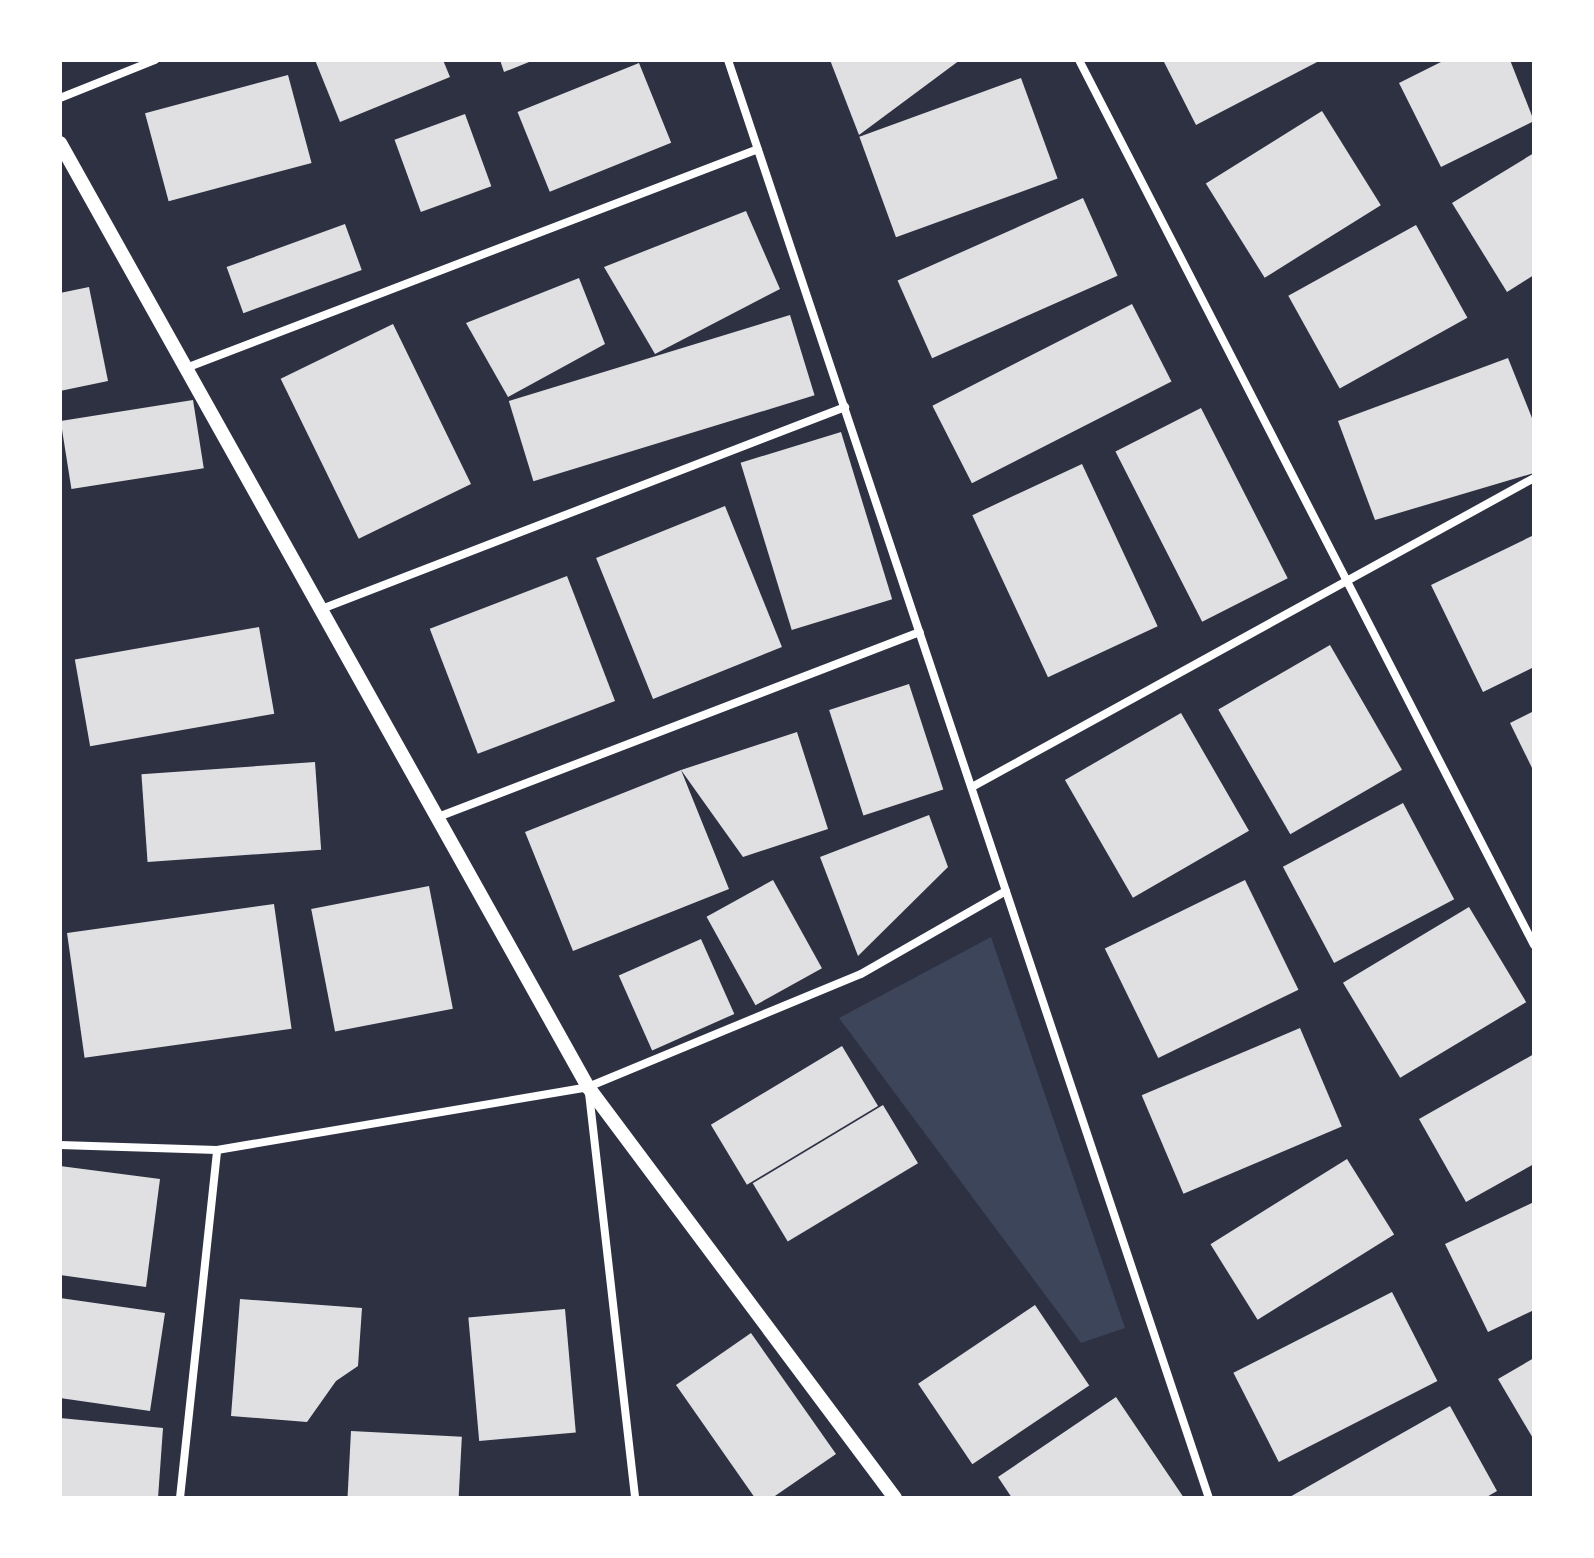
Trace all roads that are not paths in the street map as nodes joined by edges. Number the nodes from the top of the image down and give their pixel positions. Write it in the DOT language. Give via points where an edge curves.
graph roads {
  1 [pos="155,60"];
  2 [pos="728,60"];
  3 [pos="1079,60"];
  4 [pos="60,98"];
  5 [pos="60,143"];
  6 [pos="758,149"];
  7 [pos="186,368"];
  8 [pos="845,407"];
  9 [pos="1534,478"];
  10 [pos="1346,583"];
  11 [pos="319,610"];
  12 [pos="920,632"];
  13 [pos="972,787"];
  14 [pos="438,817"];
  15 [pos="1006,891"];
  16 [pos="1534,945"];
  17 [pos="588,1087"];
  18 [pos="60,1145"];
  19 [pos="217,1150"];
  20 [pos="180,1498"];
  21 [pos="635,1498"];
  22 [pos="895,1498"];
  23 [pos="1209,1498"];
  1 -- 4 [label="street"];
  2 -- 6 [label="street"];
  3 -- 10 [label="street"];
  5 -- 7 [label="street"];
  6 -- 7 [label="street"];
  6 -- 8 [label="street"];
  7 -- 11 [label="street"];
  8 -- 11 [label="street"];
  8 -- 12 [label="street"];
  9 -- 10 [label="street"];
  10 -- 13 [label="street"];
  10 -- 16 [label="street"];
  11 -- 14 [label="street"];
  12 -- 13 [label="street"];
  12 -- 14 [label="street"];
  13 -- 15 [label="street"];
  14 -- 17 [label="street"];
  15 -- 17 [label="street" via="861,974"];
  15 -- 23 [label="street"];
  17 -- 19 [label="street"];
  17 -- 21 [label="street"];
  17 -- 22 [label="street"];
  18 -- 19 [label="street"];
  19 -- 20 [label="street"];
}
